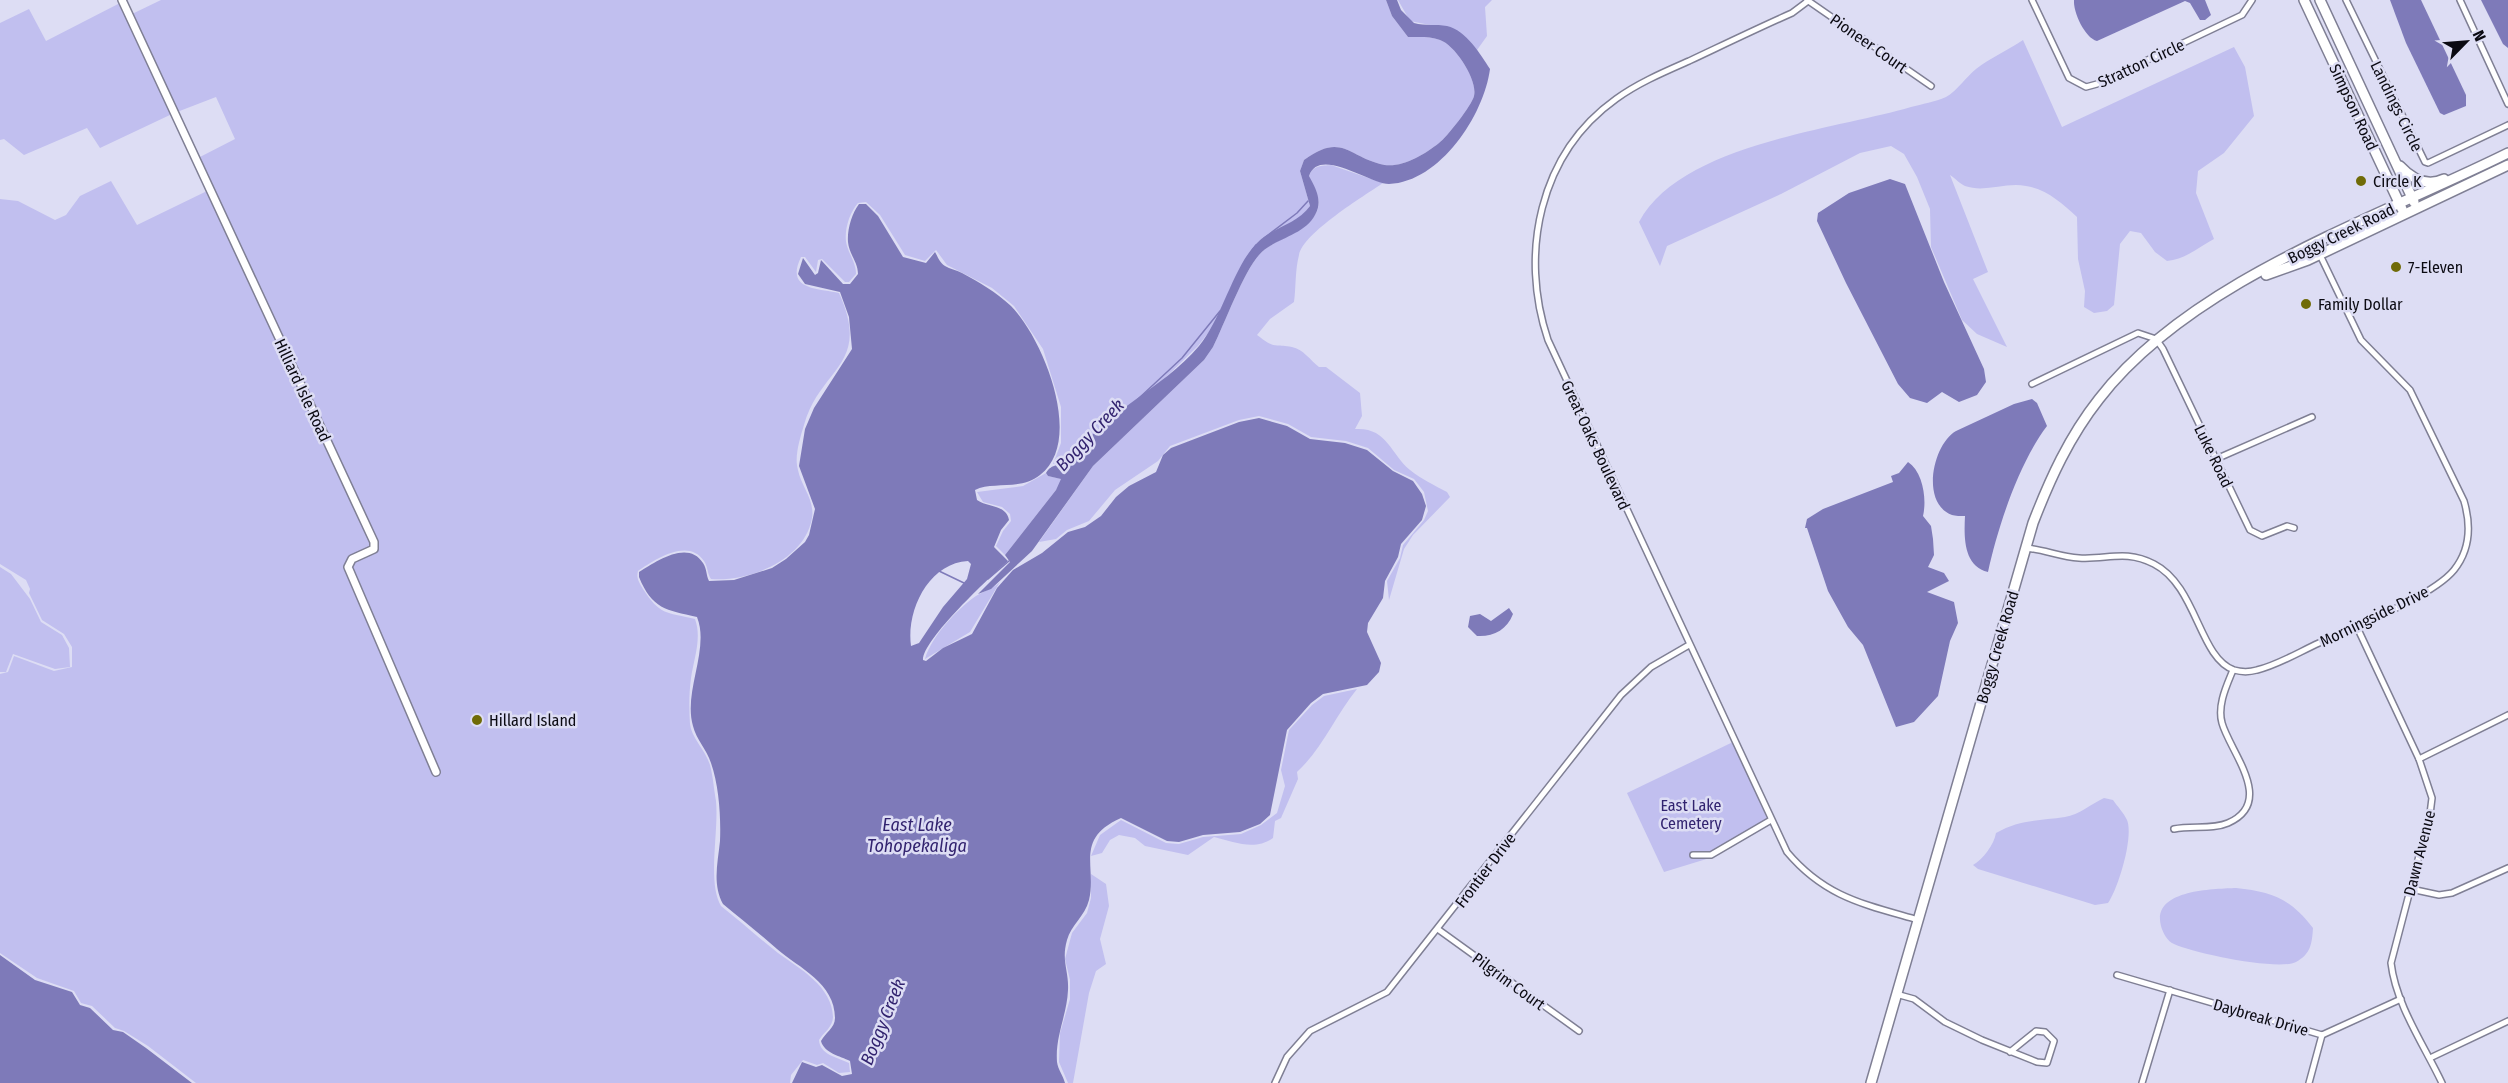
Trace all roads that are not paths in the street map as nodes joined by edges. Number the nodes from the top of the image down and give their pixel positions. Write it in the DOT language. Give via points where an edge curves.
graph roads {
  1 [pos="122,0"];
  2 [pos="2032,0"];
  3 [pos="2252,0"];
  4 [pos="2304,0"];
  5 [pos="2320,0"];
  6 [pos="2346,0"];
  7 [pos="2460,0"];
  8 [pos="1808,1"];
  9 [pos="1931,86"];
  10 [pos="2508,104"];
  11 [pos="2508,125"];
  12 [pos="2508,148"];
  13 [pos="2390,152"];
  14 [pos="2508,153"];
  15 [pos="2508,165"];
  16 [pos="2412,199"];
  17 [pos="2400,205"];
  18 [pos="2417,209"];
  19 [pos="2404,214"];
  20 [pos="2326,239"];
  21 [pos="2306,249"];
  22 [pos="2319,254"];
  23 [pos="2241,284"];
  24 [pos="2156,339"];
  25 [pos="2032,384"];
  26 [pos="2312,417"];
  27 [pos="2216,459"];
  28 [pos="2294,528"];
  29 [pos="2025,548"];
  30 [pos="2356,625"];
  31 [pos="1689,645"];
  32 [pos="2234,669"];
  33 [pos="2508,715"];
  34 [pos="2419,759"];
  35 [pos="436,772"];
  36 [pos="1770,820"];
  37 [pos="2174,829"];
  38 [pos="1693,855"];
  39 [pos="2508,868"];
  40 [pos="2411,889"];
  41 [pos="1918,920"];
  42 [pos="1439,930"];
  43 [pos="2117,975"];
  44 [pos="2170,990"];
  45 [pos="1896,994"];
  46 [pos="2401,999"];
  47 [pos="2508,1022"];
  48 [pos="1579,1031"];
  49 [pos="2322,1035"];
  50 [pos="2010,1052"];
  51 [pos="2430,1058"];
  52 [pos="1275,1083"];
  53 [pos="1871,1083"];
  54 [pos="2142,1083"];
  55 [pos="2309,1083"];
  56 [pos="2442,1083"];
  1 -- 35 [label="street, Hilliard Isle Road" via="374,542 374,549 352,560 348,567"];
  2 -- 3 [label="street, Stratton Circle" via="2067,75 2075,84 2086,87 2242,15"];
  4 -- 17 [label="main road, Simpson Road"];
  5 -- 13 [label="main road, Simpson Road"];
  6 -- 11 [label="street, Landings Circle" via="2425,162"];
  7 -- 10 [label="street"];
  8 -- 9 [label="street, Pioneer Court"];
  8 -- 31 [label="street, Great Oaks Boulevard" via="1792,13 1641,83 1615,99 1566,152 1547,190 1535,231 1536,297 1548,340"];
  12 -- 13 [label="main road" via="2432,182 2413,178"];
  13 -- 16 [label="main road, Simpson Road"];
  14 -- 16 [label="main road, Boggy Creek Road"];
  15 -- 18 [label="main road, Boggy Creek Road"];
  16 -- 17 [label="main road, Boggy Creek Road"];
  16 -- 18 [label="main road, Simpson Road"];
  17 -- 19 [label="main road, Simpson Road"];
  17 -- 20 [label="main road, Boggy Creek Road"];
  18 -- 19 [label="main road, Boggy Creek Road"];
  19 -- 22 [label="main road, Boggy Creek Road"];
  20 -- 21 [label="main road, Boggy Creek Road"];
  20 -- 22 [label="main road"];
  21 -- 22 [label="main road"];
  21 -- 23 [label="main road, Boggy Creek Road"];
  22 -- 23 [label="main road, Boggy Creek Road"];
  22 -- 30 [label="street, Morningside Drive" via="2361,340 2403,382 2417,402 2464,501 2469,524 2461,559 2442,582"];
  23 -- 24 [label="main road, Boggy Creek Road" via="2186,316"];
  24 -- 25 [label="street" via="2138,333"];
  24 -- 27 [label="street, Luke Road"];
  24 -- 29 [label="main road, Boggy Creek Road" via="2103,393 2070,440"];
  26 -- 27 [label="street"];
  27 -- 28 [label="street, Luke Road" via="2254,534 2266,536 2287,526"];
  29 -- 32 [label="street" via="2079,558 2122,555 2154,564 2180,585 2210,646 2225,665"];
  29 -- 41 [label="main road, Boggy Creek Road"];
  30 -- 32 [label="street, Morningside Drive" via="2264,668"];
  30 -- 34 [label="street, Dawn Avenue"];
  31 -- 36 [label="street, Great Oaks Boulevard"];
  31 -- 42 [label="street, Frontier Drive" via="1651,667 1622,695"];
  32 -- 37 [label="street" via="2223,698 2221,721 2250,785 2249,801 2242,813 2226,824"];
  33 -- 34 [label="street"];
  34 -- 40 [label="street, Dawn Avenue" via="2432,798"];
  36 -- 38 [label="street" via="1711,855"];
  36 -- 41 [label="street, Great Oaks Boulevard" via="1787,852 1805,873 1830,891"];
  39 -- 40 [label="street" via="2452,893 2439,895"];
  40 -- 46 [label="street, Dawn Avenue" via="2391,963 2392,978"];
  41 -- 45 [label="main road, Boggy Creek Road"];
  42 -- 48 [label="street, Pilgrim Court"];
  42 -- 52 [label="street, Frontier Drive" via="1387,992 1310,1031 1287,1057"];
  43 -- 44 [label="street, Daybreak Drive"];
  44 -- 49 [label="street, Daybreak Drive"];
  44 -- 54 [label="street"];
  45 -- 50 [label="street" via="1914,999 1945,1022"];
  45 -- 53 [label="main road, Boggy Creek Road"];
  46 -- 49 [label="street, Daybreak Drive"];
  46 -- 51 [label="street, Dawn Avenue"];
  47 -- 51 [label="street"];
  49 -- 55 [label="street"];
  50 -- 50 [label="street" via="2047,1063 2054,1041 2036,1030"];
  51 -- 56 [label="street, Dawn Avenue"];
}
